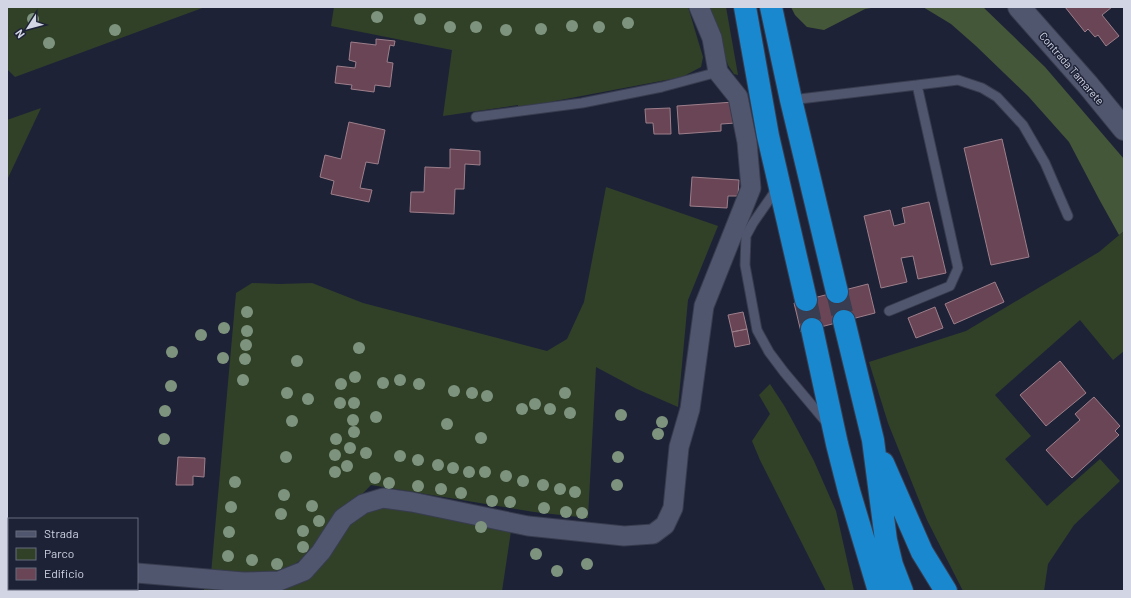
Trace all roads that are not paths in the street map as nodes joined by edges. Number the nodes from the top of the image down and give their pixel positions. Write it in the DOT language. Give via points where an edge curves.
graph roads {
  1 [pos="698,7"];
  2 [pos="745,7"];
  3 [pos="771,7"];
  4 [pos="1019,7"];
  5 [pos="718,72"];
  6 [pos="917,85"];
  7 [pos="791,100"];
  8 [pos="476,116"];
  9 [pos="1124,129"];
  10 [pos="779,186"];
  11 [pos="1068,216"];
  12 [pos="837,292"];
  13 [pos="806,300"];
  14 [pos="889,311"];
  15 [pos="844,321"];
  16 [pos="812,329"];
  17 [pos="835,432"];
  18 [pos="873,440"];
  19 [pos="138,573"];
  20 [pos="879,591"];
  21 [pos="902,591"];
  22 [pos="946,591"];
  1 -- 5 [label="street" via="712,38"];
  2 -- 10 [label="highway"];
  3 -- 7 [label="highway"];
  4 -- 9 [label="main road, Contrada Tamarete"];
  5 -- 8 [label="lane" via="662,87 582,103"];
  5 -- 19 [label="street" via="738,97 747,142 751,188 704,306 690,409 679,447 673,508 665,525 653,534 624,536 528,526 383,498 363,504 343,518 321,552 304,571 279,581 243,582"];
  6 -- 7 [label="lane"];
  6 -- 11 [label="lane" via="958,80 997,96 1023,125 1045,163"];
  6 -- 14 [label="lane" via="958,268 950,286"];
  7 -- 12 [label="highway"];
  10 -- 13 [label="highway"];
  10 -- 17 [label="lane" via="746,236 745,265 758,330 769,352 784,372"];
  15 -- 18 [label="highway"];
  16 -- 17 [label="highway"];
  17 -- 20 [label="highway" via="851,499"];
  18 -- 21 [label="highway" via="886,540"];
  18 -- 22 [label="highway" via="922,552"];
}
